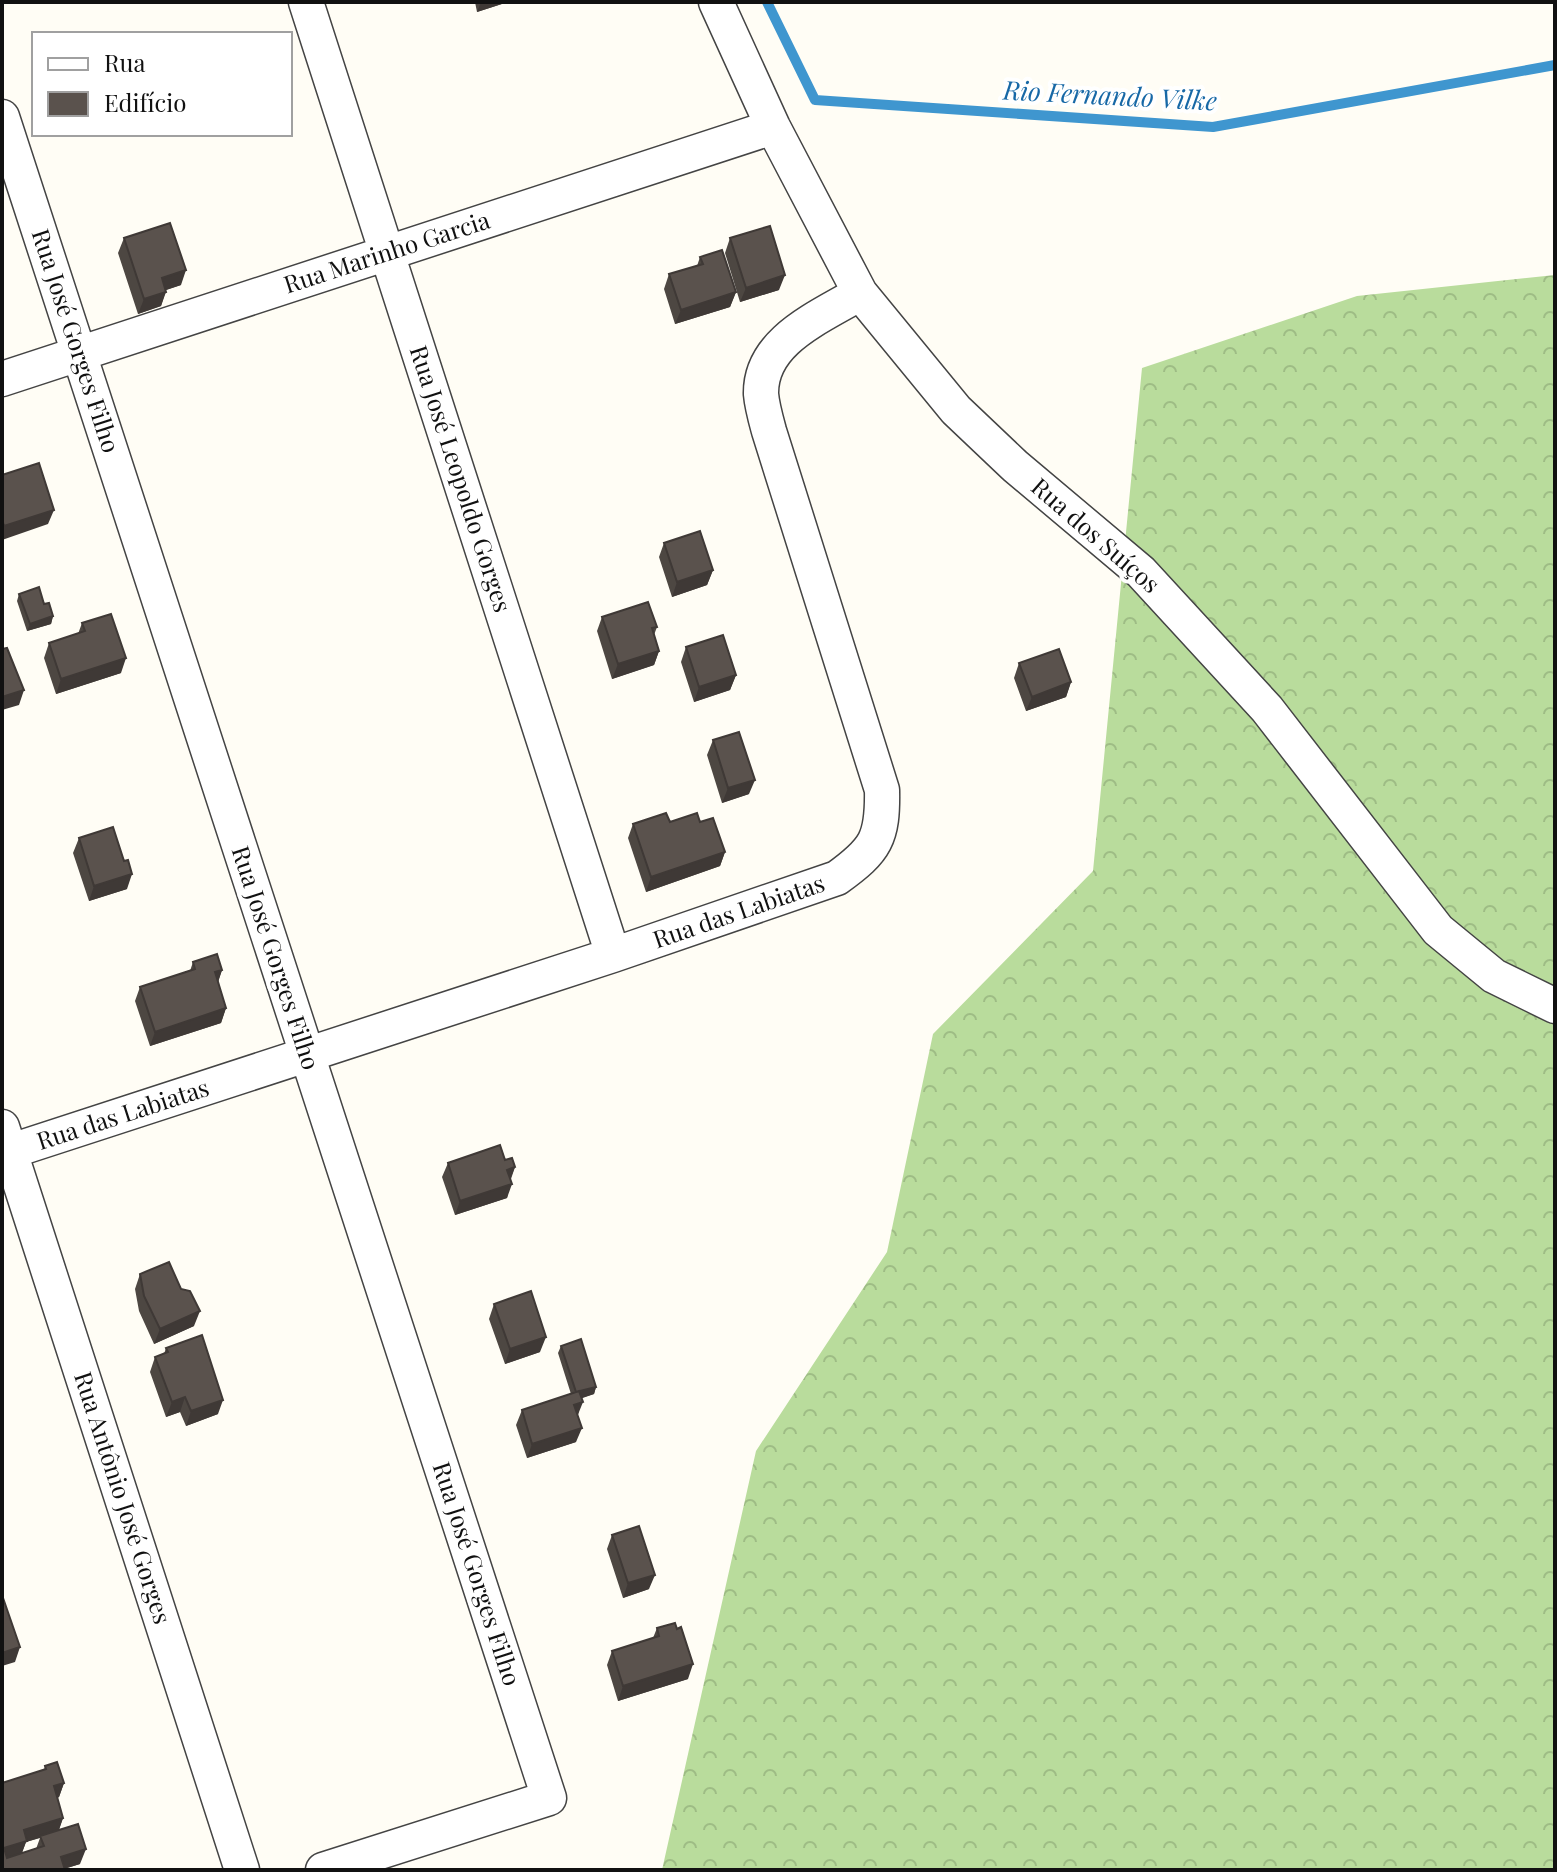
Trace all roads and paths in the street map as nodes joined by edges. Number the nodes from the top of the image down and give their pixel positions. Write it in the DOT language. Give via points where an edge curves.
graph roads {
  1 [pos="306,2"];
  2 [pos="716,2"];
  3 [pos="2,117"];
  4 [pos="773,127"];
  5 [pos="387,253"];
  6 [pos="860,293"];
  7 [pos="79,354"];
  8 [pos="2,379"];
  9 [pos="613,955"];
  10 [pos="1555,1006"];
  11 [pos="307,1056"];
  12 [pos="5,1144"];
  13 [pos="242,1870"];
  14 [pos="323,1870"];
  1 -- 5 [label="street, Rua José Leopoldo Gorges"];
  2 -- 4 [label="street, Rua dos Suíços"];
  3 -- 7 [label="street, Rua José Gorges Filho"];
  4 -- 5 [label="street, Rua Marinho Garcia"];
  4 -- 6 [label="street, Rua dos Suíços"];
  5 -- 7 [label="street, Rua Marinho Garcia"];
  5 -- 9 [label="street, Rua José Leopoldo Gorges"];
  6 -- 9 [label="street, Rua das Labiatas" via="791,335 767,362 761,394 882,790 883,825 868,855 837,878"];
  6 -- 10 [label="street, Rua dos Suíços" via="956,410 1141,572 1267,709 1438,930 1494,976"];
  7 -- 8 [label="street, Rua Marinho Garcia"];
  7 -- 11 [label="street, Rua José Gorges Filho"];
  9 -- 11 [label="street, Rua das Labiatas"];
  11 -- 12 [label="street, Rua das Labiatas"];
  11 -- 14 [label="street, Rua José Gorges Filho" via="549,1798"];
  12 -- 13 [label="street, Rua Antônio José Gorges"];
}
